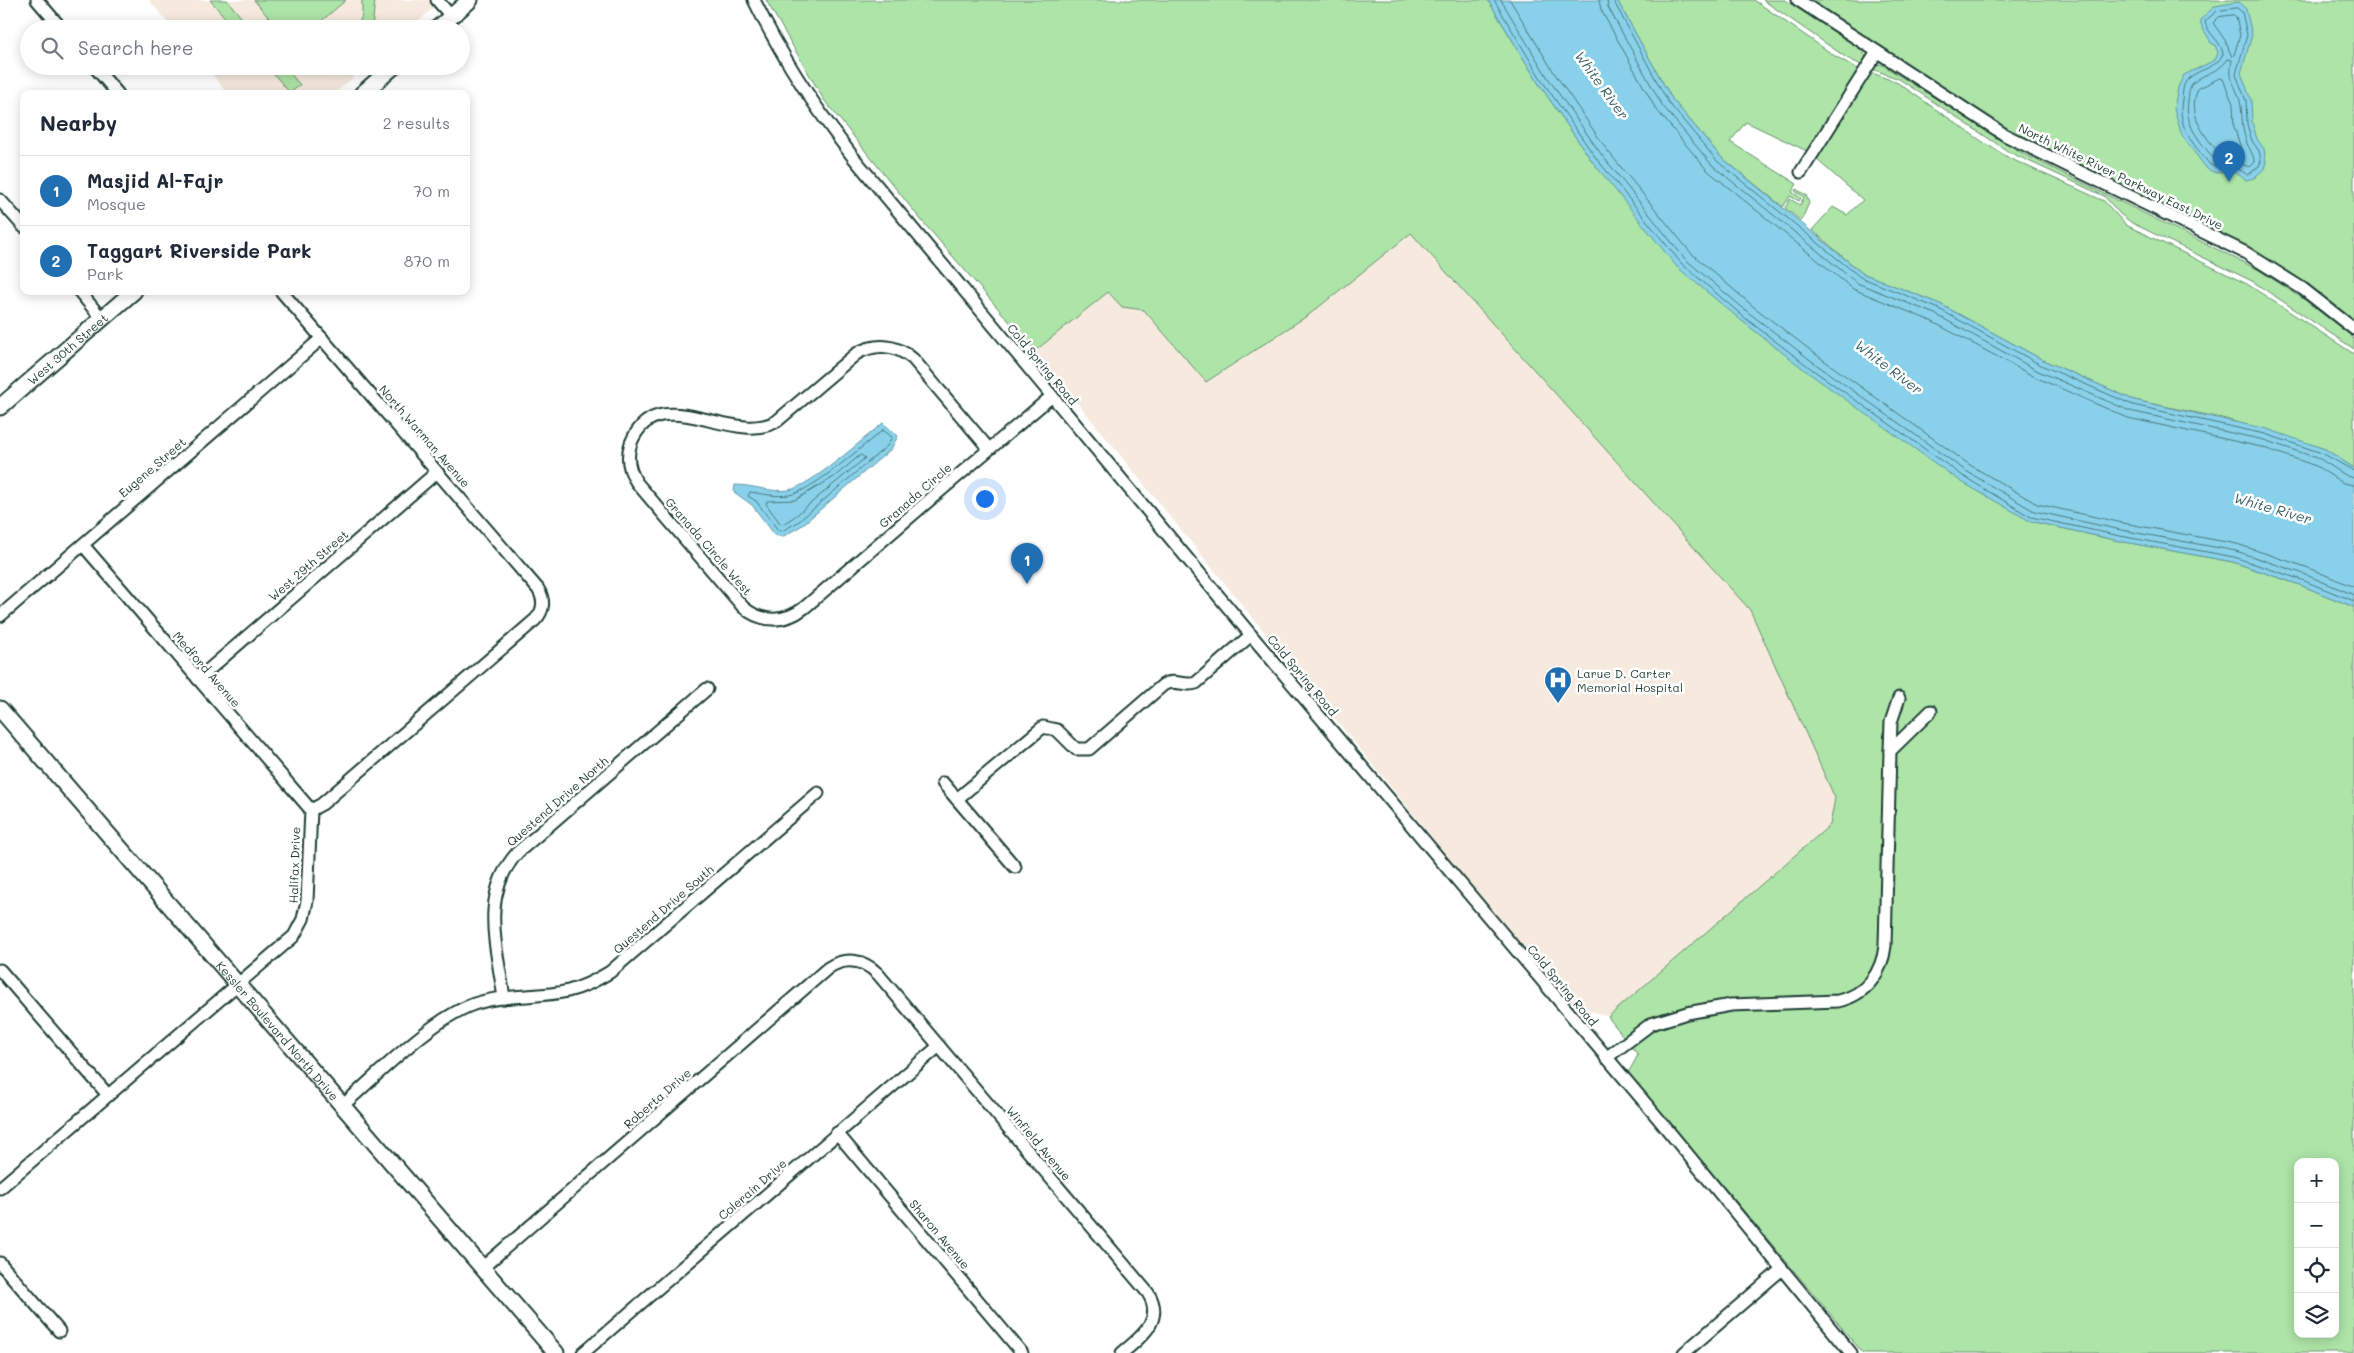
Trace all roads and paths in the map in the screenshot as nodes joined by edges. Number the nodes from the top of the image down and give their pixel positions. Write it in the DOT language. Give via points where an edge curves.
graph roads {
  1 [pos="37,0"];
  2 [pos="437,0"];
  3 [pos="470,0"];
  4 [pos="754,0"];
  5 [pos="1798,0"];
  6 [pos="451,16"];
  7 [pos="54,20"];
  8 [pos="447,20"];
  9 [pos="1877,52"];
  10 [pos="102,75"];
  11 [pos="384,75"];
  12 [pos="115,90"];
  13 [pos="367,90"];
  14 [pos="1801,172"];
  15 [pos="0,200"];
  16 [pos="20,223"];
  17 [pos="82,295"];
  18 [pos="129,295"];
  19 [pos="284,295"];
  20 [pos="102,319"];
  21 [pos="2354,329"];
  22 [pos="322,338"];
  23 [pos="1052,396"];
  24 [pos="0,407"];
  25 [pos="989,449"];
  26 [pos="437,472"];
  27 [pos="83,545"];
  28 [pos="794,614"];
  29 [pos="0,616"];
  30 [pos="1251,635"];
  31 [pos="198,678"];
  32 [pos="707,689"];
  33 [pos="1899,698"];
  34 [pos="0,709"];
  35 [pos="1931,711"];
  36 [pos="1890,751"];
  37 [pos="943,783"];
  38 [pos="818,793"];
  39 [pos="957,799"];
  40 [pos="311,810"];
  41 [pos="1014,867"];
  42 [pos="855,961"];
  43 [pos="1,973"];
  44 [pos="237,985"];
  45 [pos="504,998"];
  46 [pos="939,1046"];
  47 [pos="1606,1058"];
  48 [pos="108,1095"];
  49 [pos="342,1106"];
  50 [pos="837,1133"];
  51 [pos="0,1188"];
  52 [pos="0,1263"];
  53 [pos="482,1268"];
  54 [pos="1782,1270"];
  55 [pos="59,1331"];
  56 [pos="556,1353"];
  57 [pos="583,1353"];
  58 [pos="1022,1353"];
  59 [pos="1122,1353"];
  60 [pos="1684,1353"];
  61 [pos="1851,1353"];
  1 -- 7 [label="street"];
  2 -- 6 [label="street"];
  3 -- 6 [label="main road"];
  4 -- 23 [label="street, Cold Spring Road" via="790,68 833,130"];
  5 -- 9 [label="street, North White River Parkway East Drive"];
  6 -- 8 [label="main road"];
  9 -- 14 [label="street"];
  9 -- 21 [label="street, North White River Parkway East Drive" via="2013,140 2255,258 2307,292"];
  10 -- 12 [label="street"];
  11 -- 13 [label="main road"];
  15 -- 16 [label="street"];
  17 -- 20 [label="street"];
  18 -- 20 [label="main road, West 30th Street"];
  19 -- 22 [label="street, North Warman Avenue"];
  20 -- 24 [label="main road, West 30th Street"];
  22 -- 26 [label="street, North Warman Avenue"];
  22 -- 27 [label="street, Eugene Street"];
  23 -- 25 [label="street, Granada Circle"];
  23 -- 30 [label="street, Cold Spring Road"];
  25 -- 28 [label="street, Granada Circle"];
  25 -- 28 [label="street, Granada Circle West" via="916,362 901,351 883,346 864,349 856,354 772,423 744,428 683,414 664,414 651,419 634,435 629,456 637,483 743,607 769,619 787,618"];
  26 -- 31 [label="street, West 29th Street"];
  26 -- 40 [label="street, North Warman Avenue" via="538,589 543,601 541,612 322,804"];
  27 -- 29 [label="street, Eugene Street"];
  27 -- 31 [label="street, Medford Avenue"];
  30 -- 39 [label="street" via="1196,683 1171,682 1163,685 1089,749 1076,749 1057,730 1043,727"];
  30 -- 47 [label="street, Cold Spring Road"];
  31 -- 40 [label="street, Medford Avenue"];
  32 -- 45 [label="street, Questend Drive North" via="518,852 506,867 496,888 493,911"];
  33 -- 36 [label="street" via="1891,722"];
  34 -- 44 [label="main road, Kessler Boulevard North Drive"];
  35 -- 36 [label="street"];
  36 -- 47 [label="street" via="1885,946 1882,964 1873,980 1859,992 1838,1001 1731,1005 1661,1020 1640,1030"];
  37 -- 39 [label="street"];
  38 -- 45 [label="street, Questend Drive South" via="610,972 571,990"];
  39 -- 41 [label="street"];
  40 -- 44 [label="street, Halifax Drive" via="307,901 303,919 288,942"];
  42 -- 46 [label="street, Winfield Avenue" via="874,970"];
  42 -- 53 [label="street, Roberta Drive" via="839,962 828,968"];
  43 -- 48 [label="street"];
  44 -- 48 [label="street, Halifax Drive"];
  44 -- 49 [label="main road, Kessler Boulevard North Drive"];
  45 -- 49 [label="street, Questend Drive South" via="475,1004 445,1018"];
  46 -- 50 [label="street, Colerain Drive"];
  46 -- 59 [label="street, Winfield Avenue" via="1151,1297 1154,1310 1152,1324"];
  47 -- 54 [label="street, Cold Spring Road"];
  48 -- 51 [label="street, Halifax Drive"];
  49 -- 53 [label="main road, Kessler Boulevard North Drive"];
  50 -- 57 [label="street, Colerain Drive"];
  50 -- 58 [label="street, Sharon Avenue"];
  52 -- 55 [label="street"];
  53 -- 56 [label="main road, Kessler Boulevard North Drive"];
  54 -- 60 [label="street"];
  54 -- 61 [label="street, Cold Spring Road"];
}
